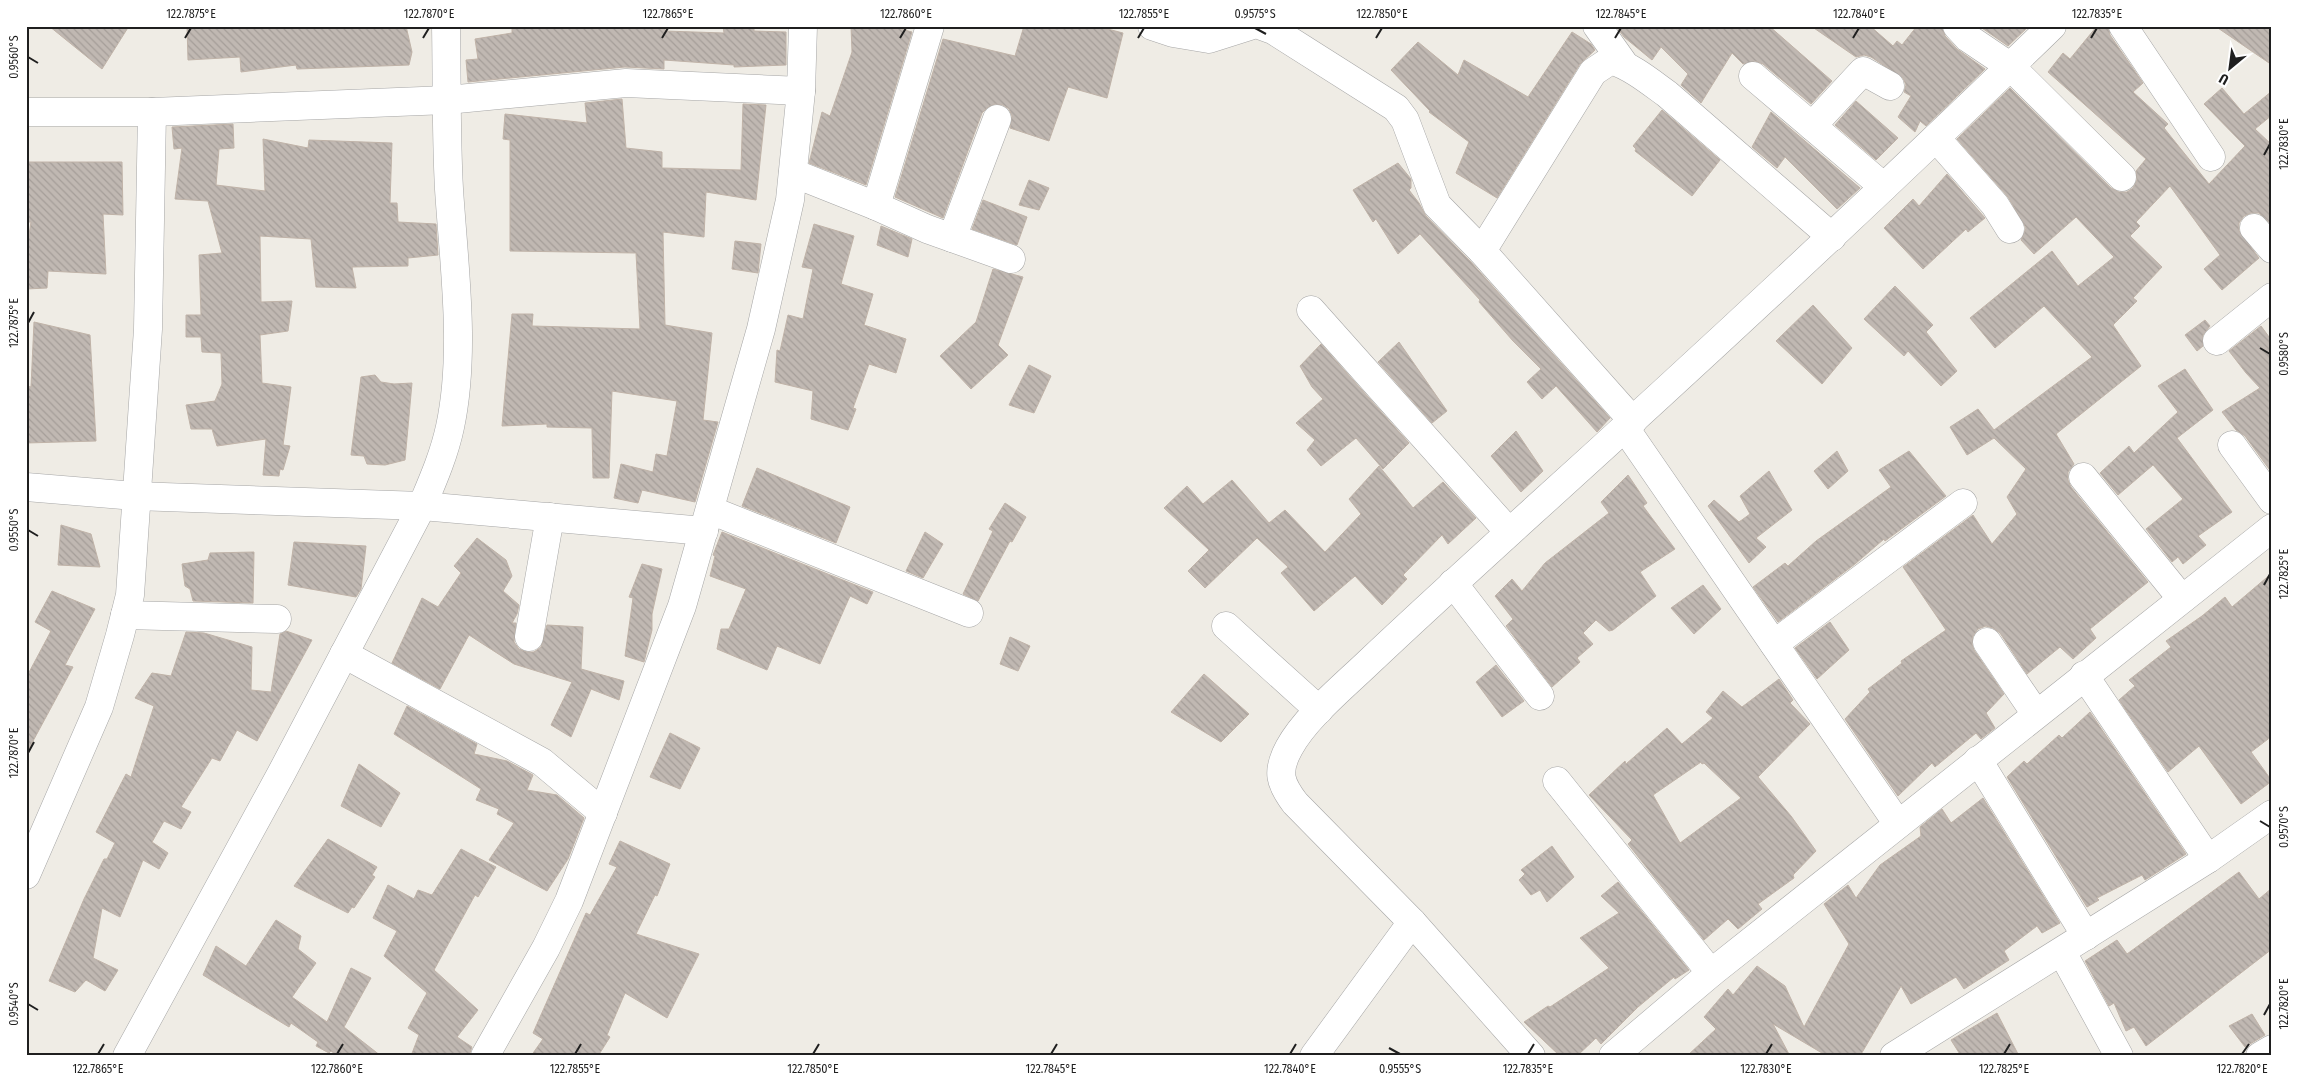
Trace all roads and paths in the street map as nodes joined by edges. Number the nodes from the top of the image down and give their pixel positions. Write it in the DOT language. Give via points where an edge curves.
graph roads {
  1 [pos="446,26"];
  2 [pos="803,26"];
  3 [pos="930,26"];
  4 [pos="1152,26"];
  5 [pos="1250,26"];
  6 [pos="1262,26"];
  7 [pos="1597,26"];
  8 [pos="1956,26"];
  9 [pos="2052,26"];
  10 [pos="2123,26"];
  11 [pos="1624,64"];
  12 [pos="2011,67"];
  13 [pos="1753,76"];
  14 [pos="1890,86"];
  15 [pos="801,91"];
  16 [pos="447,100"];
  17 [pos="26,112"];
  18 [pos="152,112"];
  19 [pos="998,119"];
  20 [pos="1812,126"];
  21 [pos="1936,138"];
  22 [pos="2211,157"];
  23 [pos="793,173"];
  24 [pos="2122,177"];
  25 [pos="1884,187"];
  26 [pos="876,206"];
  27 [pos="2254,228"];
  28 [pos="2010,229"];
  29 [pos="1832,237"];
  30 [pos="952,238"];
  31 [pos="2272,249"];
  32 [pos="1482,250"];
  33 [pos="1011,259"];
  34 [pos="2272,297"];
  35 [pos="1311,310"];
  36 [pos="2217,341"];
  37 [pos="1629,424"];
  38 [pos="2232,445"];
  39 [pos="2083,477"];
  40 [pos="26,487"];
  41 [pos="135,496"];
  42 [pos="2272,500"];
  43 [pos="1963,503"];
  44 [pos="422,506"];
  45 [pos="550,517"];
  46 [pos="707,521"];
  47 [pos="2272,528"];
  48 [pos="1509,532"];
  49 [pos="1453,583"];
  50 [pos="2182,599"];
  51 [pos="969,613"];
  52 [pos="125,615"];
  53 [pos="277,619"];
  54 [pos="1226,626"];
  55 [pos="529,637"];
  56 [pos="1987,642"];
  57 [pos="1774,644"];
  58 [pos="344,654"];
  59 [pos="2084,675"];
  60 [pos="1540,696"];
  61 [pos="1319,710"];
  62 [pos="2036,714"];
  63 [pos="1978,760"];
  64 [pos="1557,781"];
  65 [pos="603,813"];
  66 [pos="1898,824"];
  67 [pos="2268,824"];
  68 [pos="2208,859"];
  69 [pos="26,875"];
  70 [pos="1412,922"];
  71 [pos="2086,936"];
  72 [pos="2062,952"];
  73 [pos="1711,973"];
  74 [pos="2272,1049"];
  75 [pos="127,1056"];
  76 [pos="485,1056"];
  77 [pos="1314,1056"];
  78 [pos="1531,1056"];
  79 [pos="1613,1056"];
  80 [pos="1894,1056"];
  81 [pos="2119,1056"];
  82 [pos="2260,1056"];
  1 -- 16 [label="street"];
  2 -- 15 [label="street"];
  3 -- 26 [label="street"];
  4 -- 5 [label="street" via="1209,39"];
  6 -- 32 [label="street" via="1396,108 1405,120 1437,205"];
  7 -- 11 [label="street"];
  8 -- 12 [label="street"];
  9 -- 12 [label="street"];
  10 -- 22 [label="street"];
  11 -- 29 [label="street" via="1667,94"];
  11 -- 32 [label="street" via="1611,60 1593,72"];
  12 -- 21 [label="street"];
  12 -- 24 [label="street"];
  13 -- 20 [label="street"];
  14 -- 20 [label="street" via="1864,71"];
  15 -- 16 [label="street" via="626,83"];
  15 -- 23 [label="street"];
  16 -- 18 [label="street"];
  16 -- 44 [label="street" via="457,326 456,385 450,427 439,467"];
  17 -- 18 [label="street"];
  18 -- 41 [label="street" via="148,330"];
  19 -- 30 [label="street"];
  20 -- 25 [label="street"];
  21 -- 25 [label="street"];
  21 -- 28 [label="street" via="1995,205"];
  23 -- 26 [label="street"];
  23 -- 46 [label="street" via="762,329"];
  25 -- 29 [label="street"];
  26 -- 30 [label="street"];
  27 -- 31 [label="street"];
  29 -- 37 [label="street"];
  30 -- 33 [label="street"];
  32 -- 37 [label="street"];
  34 -- 36 [label="street"];
  35 -- 48 [label="street"];
  37 -- 48 [label="street"];
  37 -- 57 [label="street"];
  38 -- 42 [label="street"];
  39 -- 50 [label="street"];
  40 -- 41 [label="street"];
  41 -- 44 [label="street"];
  41 -- 52 [label="street" via="130,595"];
  43 -- 57 [label="street"];
  44 -- 45 [label="street"];
  44 -- 58 [label="street"];
  45 -- 46 [label="street"];
  45 -- 55 [label="street"];
  46 -- 51 [label="street"];
  46 -- 65 [label="street" via="682,606"];
  47 -- 50 [label="street"];
  48 -- 49 [label="street"];
  49 -- 60 [label="street"];
  49 -- 61 [label="street"];
  50 -- 59 [label="street"];
  52 -- 53 [label="street"];
  52 -- 69 [label="street" via="99,707"];
  54 -- 61 [label="street"];
  56 -- 62 [label="street"];
  57 -- 66 [label="street"];
  58 -- 65 [label="street" via="542,762"];
  58 -- 75 [label="street"];
  59 -- 62 [label="street"];
  59 -- 68 [label="street"];
  61 -- 70 [label="street" via="1290,745 1281,765 1284,788"];
  62 -- 63 [label="street"];
  63 -- 66 [label="street"];
  63 -- 71 [label="street"];
  64 -- 73 [label="street"];
  65 -- 76 [label="street" via="569,901"];
  66 -- 73 [label="street"];
  67 -- 68 [label="street"];
  68 -- 71 [label="street"];
  70 -- 77 [label="street"];
  70 -- 78 [label="street"];
  71 -- 72 [label="street"];
  72 -- 80 [label="street"];
  72 -- 81 [label="street"];
  73 -- 79 [label="street"];
  74 -- 82 [label="street"];
}
